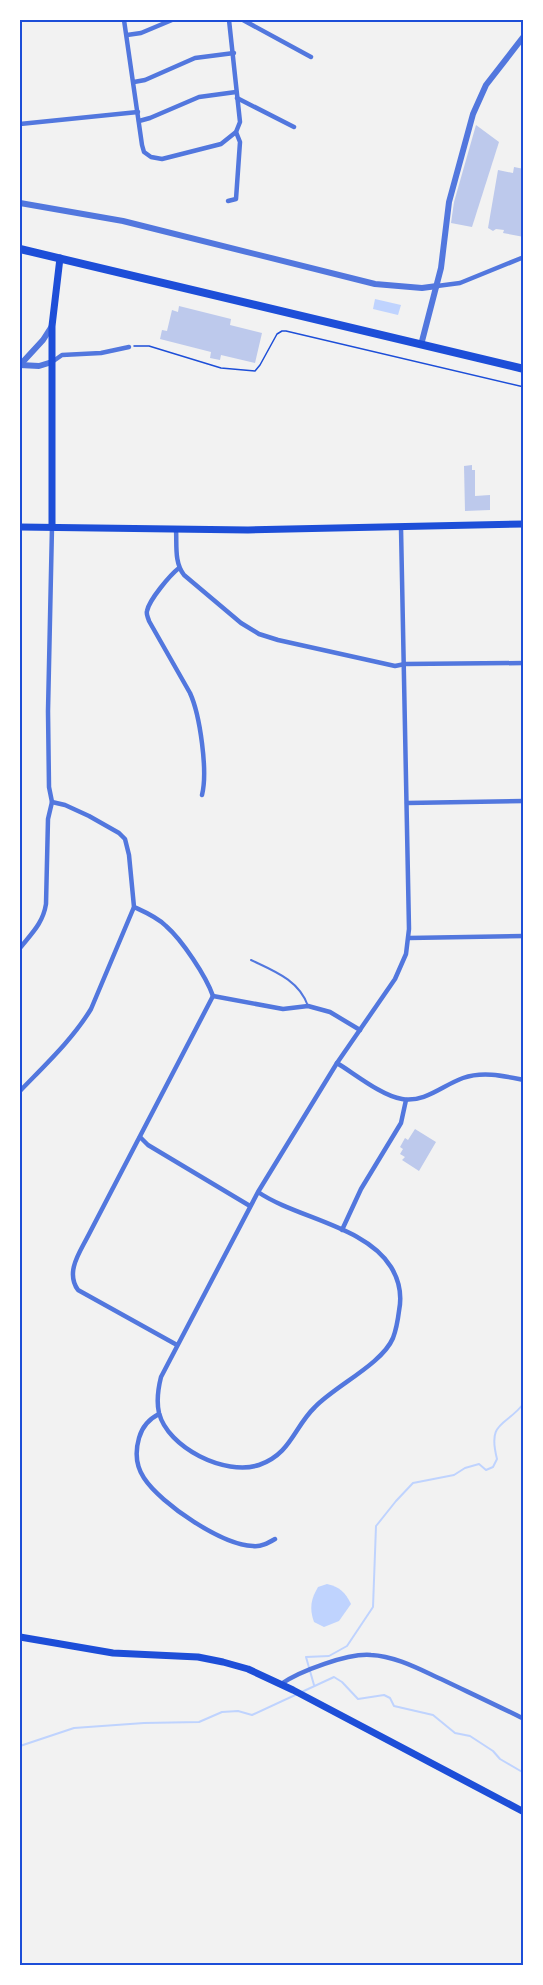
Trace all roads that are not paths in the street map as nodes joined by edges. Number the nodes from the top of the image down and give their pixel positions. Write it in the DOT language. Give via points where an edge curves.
graph roads {
  1 [pos="124,20"];
  2 [pos="172,20"];
  3 [pos="229,20"];
  4 [pos="243,20"];
  5 [pos="127,35"];
  6 [pos="524,36"];
  7 [pos="234,53"];
  8 [pos="311,57"];
  9 [pos="134,82"];
  10 [pos="237,95"];
  11 [pos="138,111"];
  12 [pos="139,121"];
  13 [pos="20,124"];
  14 [pos="294,127"];
  15 [pos="236,132"];
  16 [pos="228,201"];
  17 [pos="20,203"];
  18 [pos="20,249"];
  19 [pos="524,257"];
  20 [pos="60,258"];
  21 [pos="437,286"];
  22 [pos="52,326"];
  23 [pos="421,345"];
  24 [pos="129,347"];
  25 [pos="52,362"];
  26 [pos="20,364"];
  27 [pos="524,369"];
  28 [pos="524,524"];
  29 [pos="20,527"];
  30 [pos="52,527"];
  31 [pos="401,528"];
  32 [pos="176,530"];
  33 [pos="179,568"];
  34 [pos="524,663"];
  35 [pos="405,664"];
  36 [pos="202,795"];
  37 [pos="524,801"];
  38 [pos="52,802"];
  39 [pos="407,803"];
  40 [pos="134,907"];
  41 [pos="524,936"];
  42 [pos="409,938"];
  43 [pos="20,948"];
  44 [pos="251,960"];
  45 [pos="213,996"];
  46 [pos="308,1006"];
  47 [pos="360,1030"];
  48 [pos="337,1063"];
  49 [pos="524,1080"];
  50 [pos="20,1091"];
  51 [pos="406,1100"];
  52 [pos="140,1137"];
  53 [pos="258,1192"];
  54 [pos="250,1206"];
  55 [pos="342,1230"];
  56 [pos="177,1345"];
  57 [pos="159,1414"];
  58 [pos="275,1539"];
  59 [pos="20,1637"];
  60 [pos="283,1686"];
  61 [pos="524,1719"];
  62 [pos="524,1812"];
  1 -- 5 [label="street"];
  2 -- 5 [label="street"];
  3 -- 7 [label="street"];
  4 -- 8 [label="street"];
  5 -- 9 [label="street"];
  6 -- 21 [label="street" via="486,85 475,109 448,202"];
  7 -- 9 [label="street" via="195,58"];
  7 -- 10 [label="street"];
  9 -- 11 [label="street"];
  10 -- 12 [label="street" via="199,97"];
  10 -- 14 [label="street"];
  10 -- 15 [label="street" via="240,122"];
  11 -- 12 [label="street"];
  11 -- 13 [label="street"];
  12 -- 15 [label="street" via="144,152 162,159 221,144"];
  15 -- 16 [label="street" via="240,142 236,199"];
  17 -- 21 [label="street" via="133,223 375,284"];
  18 -- 20 [label="main road"];
  19 -- 21 [label="street" via="460,283"];
  20 -- 22 [label="main road"];
  20 -- 23 [label="main road"];
  21 -- 23 [label="street"];
  22 -- 25 [label="main road"];
  22 -- 26 [label="street"];
  23 -- 27 [label="main road"];
  24 -- 25 [label="street" via="62,355"];
  25 -- 26 [label="street" via="39,366"];
  25 -- 30 [label="main road"];
  28 -- 31 [label="main road"];
  29 -- 30 [label="main road"];
  30 -- 32 [label="main road"];
  30 -- 38 [label="street" via="48,711"];
  31 -- 32 [label="main road"];
  31 -- 35 [label="street"];
  32 -- 33 [label="street"];
  33 -- 35 [label="street" via="209,597 258,634 395,666"];
  33 -- 36 [label="street" via="147,614 194,703 203,762"];
  34 -- 35 [label="street"];
  35 -- 39 [label="street"];
  37 -- 39 [label="street"];
  38 -- 40 [label="street" via="89,816 125,839"];
  38 -- 43 [label="street" via="44,917"];
  39 -- 42 [label="street"];
  40 -- 45 [label="street" via="165,925 183,946"];
  40 -- 50 [label="street" via="84,1021"];
  41 -- 42 [label="street"];
  42 -- 47 [label="street" via="398,974"];
  44 -- 46 [label="lane" via="288,978"];
  45 -- 46 [label="street" via="283,1009"];
  45 -- 52 [label="street"];
  46 -- 47 [label="street" via="330,1012"];
  47 -- 48 [label="street"];
  48 -- 51 [label="street" via="385,1093"];
  48 -- 53 [label="street"];
  49 -- 51 [label="street" via="475,1075 425,1097"];
  51 -- 55 [label="street" via="401,1123 361,1189"];
  52 -- 54 [label="street"];
  52 -- 56 [label="street" via="75,1263 73,1281 78,1290"];
  53 -- 54 [label="street"];
  53 -- 55 [label="street"];
  54 -- 56 [label="street"];
  55 -- 57 [label="street" via="377,1252 393,1269 399,1286 401,1301 393,1338 380,1355 320,1401 287,1447 259,1465 228,1467 205,1459 181,1442"];
  56 -- 57 [label="street" via="159,1384"];
  57 -- 58 [label="street" via="143,1427 136,1451 145,1479 157,1492 187,1517 230,1540 256,1547"];
  59 -- 60 [label="main road" via="113,1653 213,1660 248,1669"];
  60 -- 61 [label="street" via="291,1678 335,1661 378,1655"];
  60 -- 62 [label="main road"];
}
